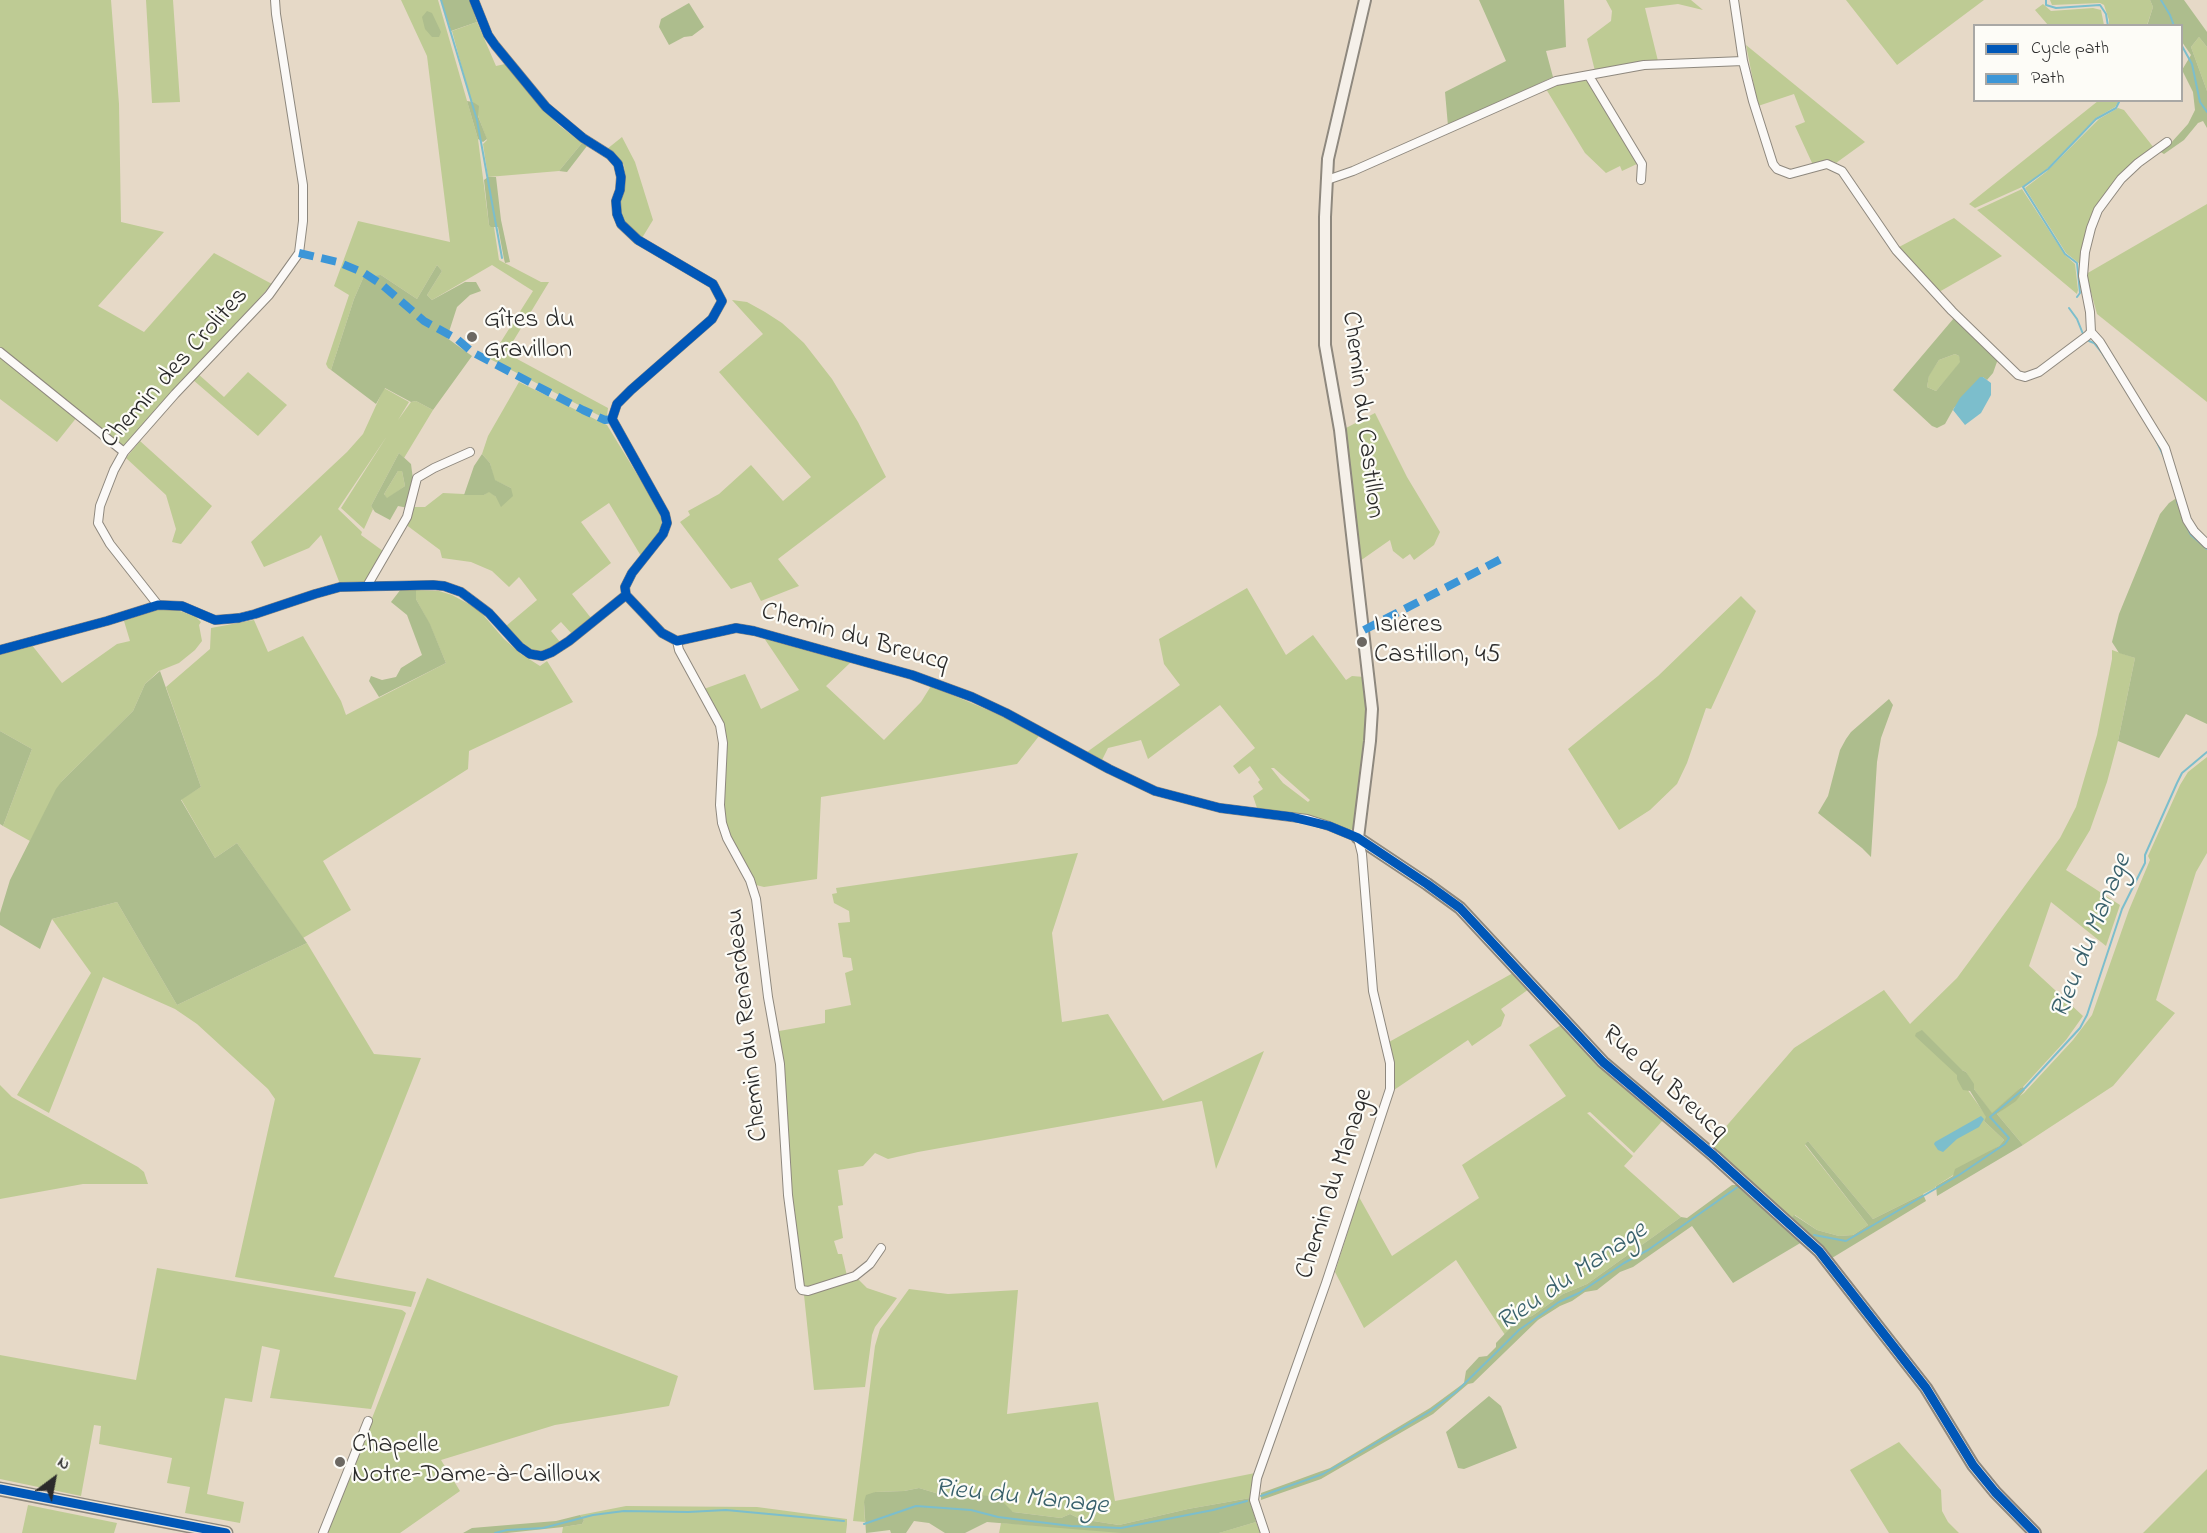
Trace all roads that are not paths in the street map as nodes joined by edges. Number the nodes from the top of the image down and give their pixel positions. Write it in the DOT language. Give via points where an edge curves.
graph roads {
  1 [pos="275,0"];
  2 [pos="474,0"];
  3 [pos="1365,0"];
  4 [pos="1734,0"];
  5 [pos="1743,61"];
  6 [pos="1589,76"];
  7 [pos="2167,142"];
  8 [pos="1327,180"];
  9 [pos="1641,180"];
  10 [pos="2091,332"];
  11 [pos="0,352"];
  12 [pos="124,452"];
  13 [pos="471,452"];
  14 [pos="2207,544"];
  15 [pos="367,586"];
  16 [pos="626,595"];
  17 [pos="158,605"];
  18 [pos="677,641"];
  19 [pos="0,650"];
  20 [pos="1173,797"];
  21 [pos="1358,838"];
  22 [pos="881,1248"];
  23 [pos="368,1421"];
  24 [pos="0,1489"];
  25 [pos="226,1533"];
  26 [pos="323,1533"];
  27 [pos="1265,1533"];
  28 [pos="2035,1533"];
  1 -- 12 [label="street, Chemin des Crolites" via="303,185 299,253 269,295"];
  2 -- 16 [label="street" via="488,35 546,107 618,164 621,177 616,201 621,224 638,240 713,284 722,301 712,319 617,404 612,419 667,523 628,580"];
  3 -- 8 [label="street, Chemin du Castillon" via="1328,159"];
  4 -- 5 [label="street"];
  5 -- 6 [label="street" via="1620,68"];
  5 -- 10 [label="street" via="1777,169 1791,174 1827,164 1842,171 1896,250 2018,375 2039,372"];
  6 -- 8 [label="street" via="1556,81"];
  6 -- 9 [label="street" via="1642,164"];
  7 -- 10 [label="street" via="2121,179 2098,210 2085,252 2083,276"];
  8 -- 21 [label="street, Chemin du Castillon" via="1325,345 1340,430 1372,709"];
  10 -- 14 [label="street" via="2164,448 2187,519"];
  11 -- 12 [label="street"];
  12 -- 17 [label="street, Chemin des Crolites" via="100,506 98,523"];
  13 -- 15 [label="street" via="417,478 407,517"];
  15 -- 16 [label="street" via="444,586 461,592 489,613 520,647 542,656 569,641"];
  15 -- 17 [label="street" via="340,587 239,618 215,620 182,606"];
  16 -- 18 [label="street" via="662,633"];
  17 -- 19 [label="street"];
  18 -- 20 [label="street, Chemin du Breucq" via="736,628 912,675 972,697 1133,782"];
  18 -- 22 [label="street, Chemin du Renardeau" via="720,725 722,823 756,899 780,1065 788,1195 800,1287 808,1291 855,1276"];
  20 -- 21 [label="street, Rue du Breucq" via="1220,808 1307,819"];
  21 -- 27 [label="street, Chemin du Manage" via="1373,991 1390,1063 1390,1089 1257,1478 1254,1500"];
  21 -- 28 [label="street, Rue du Breucq" via="1460,908 1603,1062 1819,1251 1926,1388 1973,1464"];
  23 -- 26 [label="street"];
  24 -- 25 [label="main road"];
}
